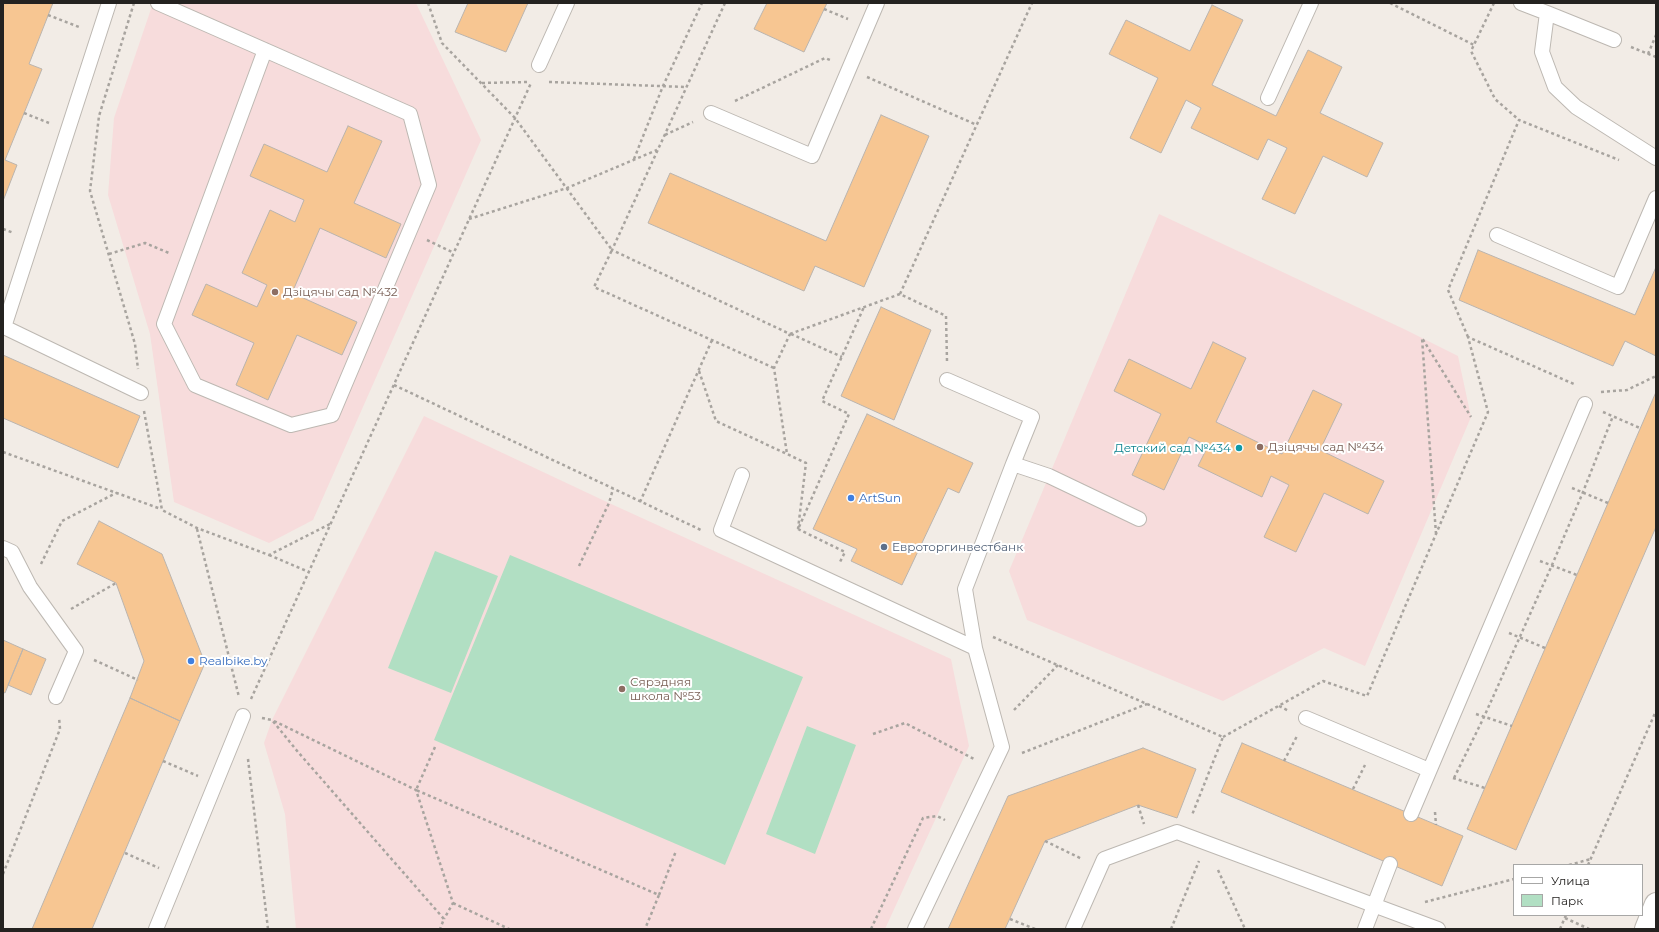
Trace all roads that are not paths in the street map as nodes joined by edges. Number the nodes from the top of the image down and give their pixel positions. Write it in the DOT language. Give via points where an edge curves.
graph roads {
  1 [pos="109,3"];
  2 [pos="158,3"];
  3 [pos="567,3"];
  4 [pos="877,3"];
  5 [pos="1311,3"];
  6 [pos="1521,3"];
  7 [pos="1547,13"];
  8 [pos="1614,40"];
  9 [pos="265,50"];
  10 [pos="539,65"];
  11 [pos="1268,98"];
  12 [pos="711,113"];
  13 [pos="1656,158"];
  14 [pos="1656,198"];
  15 [pos="1497,235"];
  16 [pos="947,380"];
  17 [pos="141,393"];
  18 [pos="1585,404"];
  19 [pos="1013,464"];
  20 [pos="742,475"];
  21 [pos="1139,519"];
  22 [pos="3,548"];
  23 [pos="975,648"];
  24 [pos="56,696"];
  25 [pos="243,716"];
  26 [pos="1306,718"];
  27 [pos="1429,770"];
  28 [pos="1411,814"];
  29 [pos="1390,864"];
  30 [pos="1656,904"];
  31 [pos="1374,905"];
  32 [pos="156,929"];
  33 [pos="916,929"];
  34 [pos="1072,929"];
  35 [pos="1364,929"];
  36 [pos="1438,929"];
  37 [pos="1646,929"];
  1 -- 17 [label="lane" via="4,328"];
  2 -- 9 [label="lane"];
  3 -- 10 [label="lane"];
  4 -- 12 [label="lane" via="812,156"];
  5 -- 11 [label="lane"];
  6 -- 7 [label="lane"];
  7 -- 8 [label="lane"];
  7 -- 13 [label="lane" via="1542,52 1555,87 1576,107"];
  9 -- 9 [label="lane" via="164,324 195,385 290,425 332,415 429,185 410,114"];
  14 -- 15 [label="lane" via="1618,287"];
  16 -- 19 [label="lane" via="1032,417"];
  18 -- 27 [label="lane"];
  19 -- 21 [label="lane" via="1049,476"];
  19 -- 23 [label="lane" via="965,589"];
  20 -- 23 [label="lane" via="721,530"];
  22 -- 24 [label="lane" via="12,552 30,587 76,651"];
  23 -- 33 [label="lane" via="1002,747"];
  25 -- 32 [label="lane"];
  26 -- 27 [label="lane"];
  27 -- 28 [label="lane"];
  29 -- 31 [label="lane"];
  30 -- 37 [label="main road"];
  31 -- 34 [label="lane" via="1176,832 1104,859"];
  31 -- 35 [label="lane"];
  31 -- 36 [label="lane"];
}
